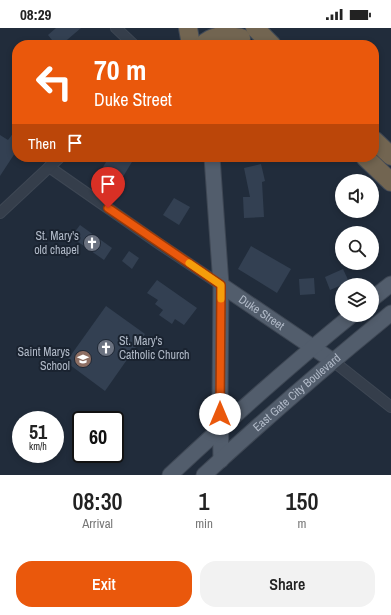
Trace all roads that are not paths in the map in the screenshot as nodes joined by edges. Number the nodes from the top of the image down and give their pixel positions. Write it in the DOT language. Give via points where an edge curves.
graph roads {
  1 [pos="116,28"];
  2 [pos="188,28"];
  3 [pos="268,28"];
  4 [pos="244,35"];
  5 [pos="129,40"];
  6 [pos="190,40"];
  7 [pos="208,40"];
  8 [pos="258,40"];
  9 [pos="272,40"];
  10 [pos="379,145"];
  11 [pos="391,156"];
  12 [pos="54,162"];
  13 [pos="212,162"];
  14 [pos="370,162"];
  15 [pos="49,167"];
  16 [pos="391,182"];
  17 [pos="0,213"];
  18 [pos="391,284"];
  19 [pos="221,285"];
  20 [pos="379,293"];
  21 [pos="391,313"];
  22 [pos="343,322"];
  23 [pos="313,347"];
  24 [pos="333,361"];
  25 [pos="391,407"];
  26 [pos="220,428"];
  27 [pos="221,460"];
  28 [pos="170,475"];
  29 [pos="204,475"];
  1 -- 5 [label="street"];
  2 -- 6 [label="highway"];
  3 -- 9 [label="highway"];
  4 -- 7 [label="highway" via="218,36"];
  4 -- 8 [label="highway"];
  10 -- 11 [label="highway"];
  12 -- 15 [label="street"];
  13 -- 19 [label="main road"];
  14 -- 16 [label="highway"];
  15 -- 17 [label="street"];
  15 -- 19 [label="street, Duke Street"];
  18 -- 20 [label="main road"];
  19 -- 23 [label="main road, Duke Street"];
  19 -- 26 [label="main road"];
  21 -- 24 [label="main road, East Gate City Boulevard"];
  22 -- 23 [label="main road, East Gate City Boulevard"];
  23 -- 24 [label="main road, Duke Street"];
  23 -- 26 [label="main road, East Gate City Boulevard"];
  24 -- 25 [label="street, Duke Street"];
  24 -- 27 [label="main road, East Gate City Boulevard"];
  26 -- 27 [label="main road"];
  26 -- 28 [label="main road, East Gate City Boulevard"];
  27 -- 29 [label="main road, East Gate City Boulevard"];
}
